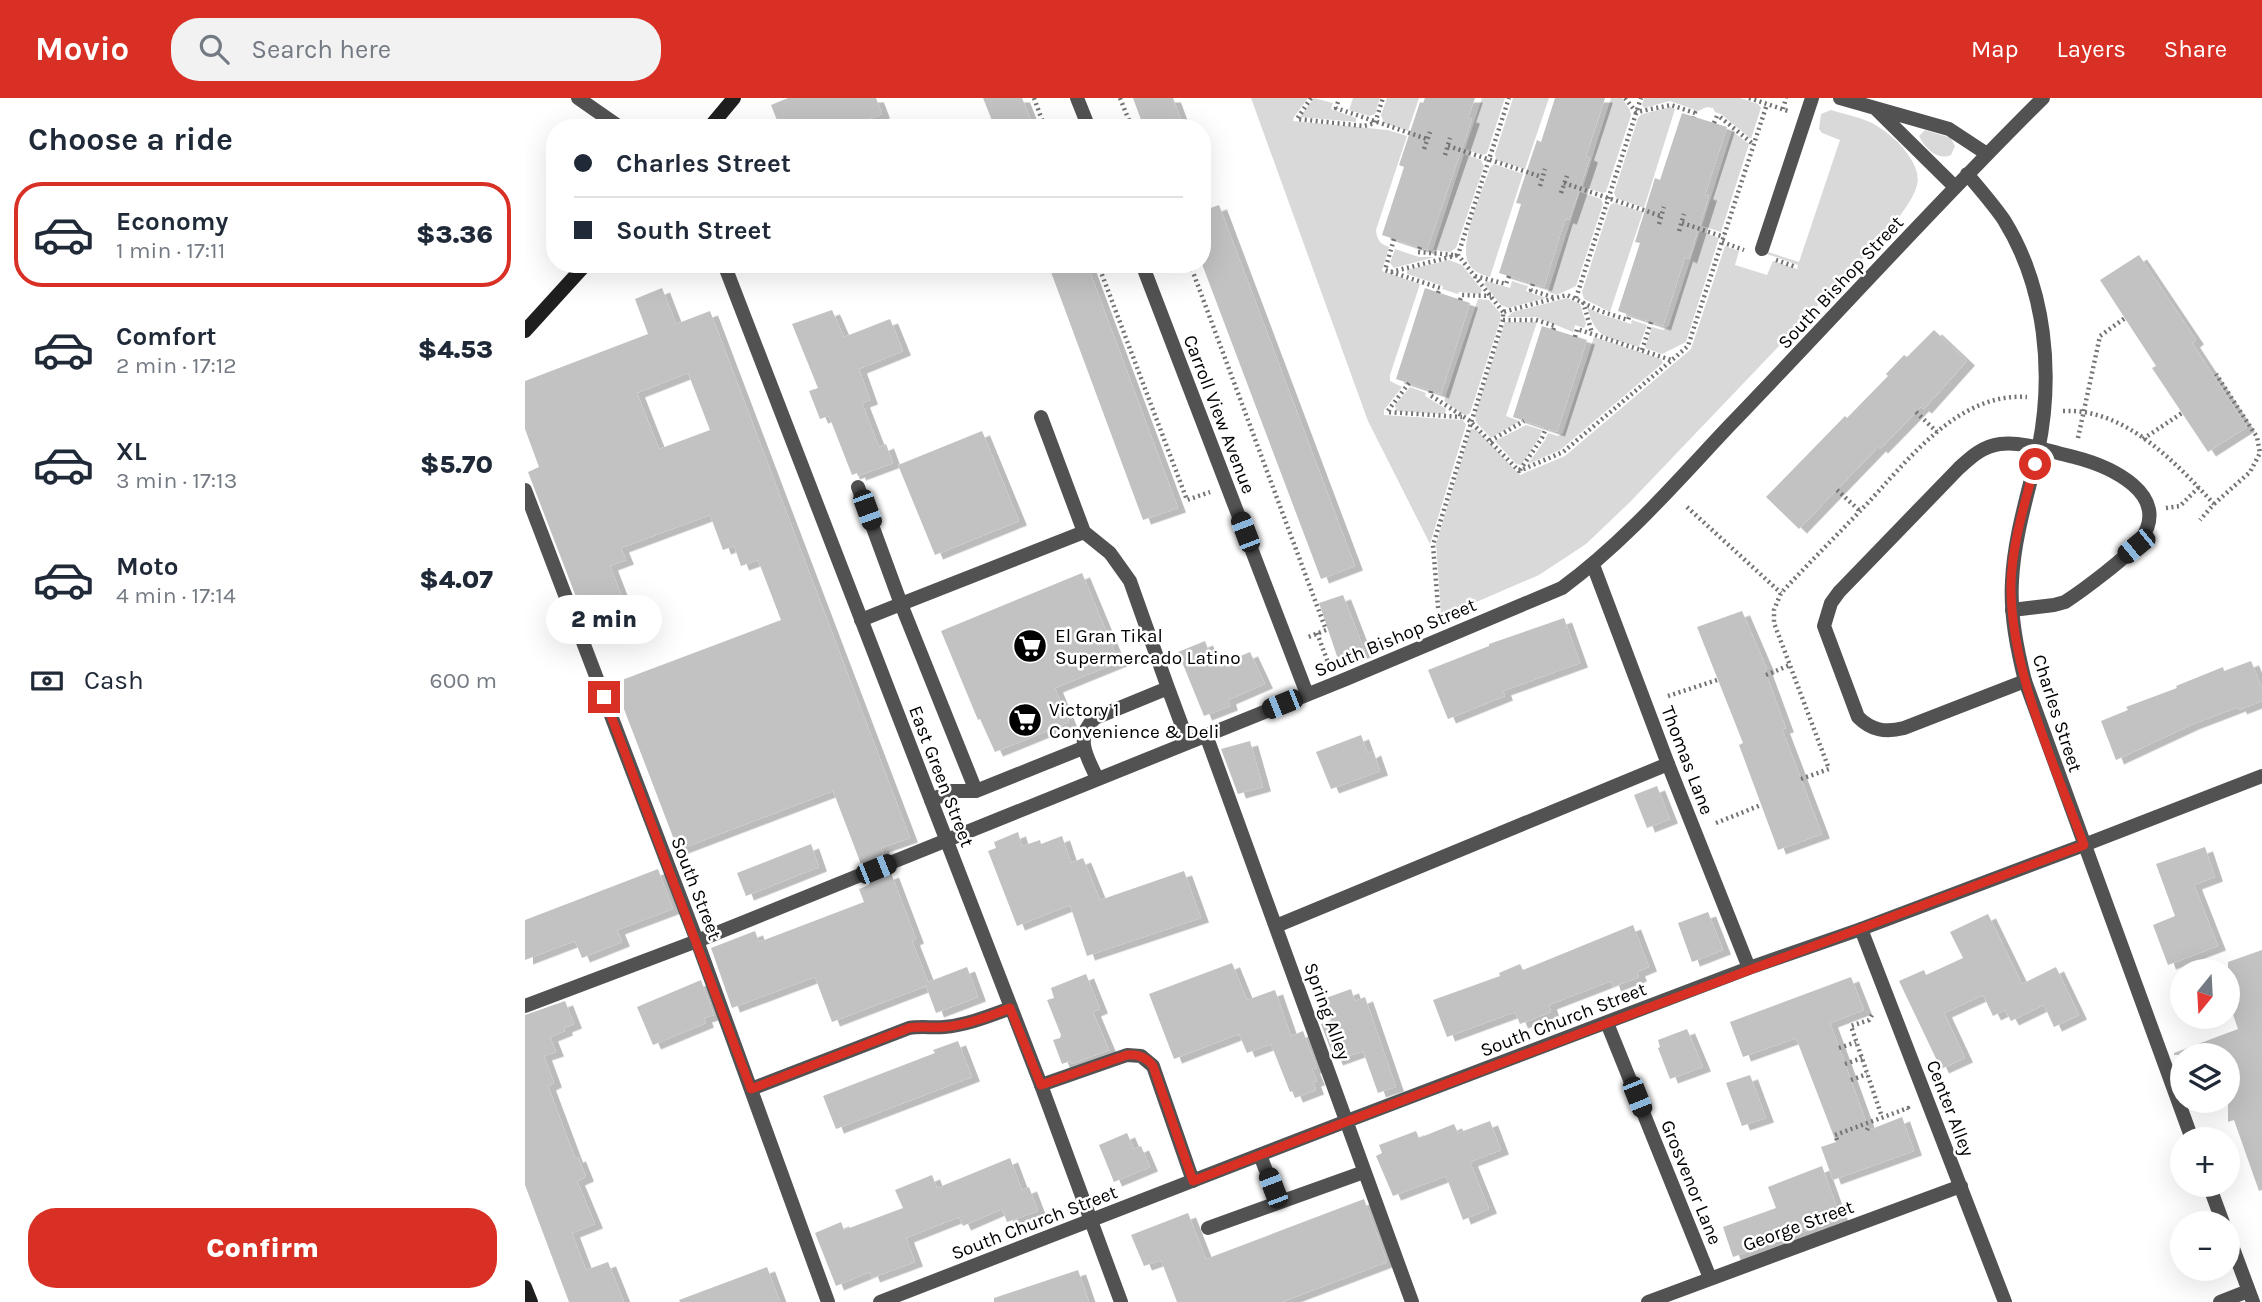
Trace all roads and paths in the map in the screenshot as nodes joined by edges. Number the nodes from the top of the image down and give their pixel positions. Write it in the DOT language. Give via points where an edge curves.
graph roads {
  1 [pos="578,98"];
  2 [pos="734,98"];
  3 [pos="1034,98"];
  4 [pos="1077,98"];
  5 [pos="1120,98"];
  6 [pos="1311,98"];
  7 [pos="1383,98"];
  8 [pos="1509,98"];
  9 [pos="1625,98"];
  10 [pos="1641,98"];
  11 [pos="1749,98"];
  12 [pos="1786,98"];
  13 [pos="1812,98"];
  14 [pos="1840,98"];
  15 [pos="2043,98"];
  16 [pos="1338,102"];
  17 [pos="1767,104"];
  18 [pos="1874,107"];
  19 [pos="1783,109"];
  20 [pos="1636,112"];
  21 [pos="1796,113"];
  22 [pos="1694,117"];
  23 [pos="608,119"];
  24 [pos="716,119"];
  25 [pos="1042,119"];
  26 [pos="1085,119"];
  27 [pos="1128,119"];
  28 [pos="1375,122"];
  29 [pos="1714,123"];
  30 [pos="1430,132"];
  31 [pos="1450,138"];
  32 [pos="1427,139"];
  33 [pos="1753,144"];
  34 [pos="1448,146"];
  35 [pos="1425,149"];
  36 [pos="1987,154"];
  37 [pos="1445,155"];
  38 [pos="1489,160"];
  39 [pos="1545,169"];
  40 [pos="1967,174"];
  41 [pos="1567,176"];
  42 [pos="1542,177"];
  43 [pos="1564,183"];
  44 [pos="1540,186"];
  45 [pos="1955,187"];
  46 [pos="1561,192"];
  47 [pos="1608,198"];
  48 [pos="1664,207"];
  49 [pos="1684,214"];
  50 [pos="1661,216"];
  51 [pos="1682,223"];
  52 [pos="1659,224"];
  53 [pos="1679,231"];
  54 [pos="1724,237"];
  55 [pos="1394,239"];
  56 [pos="1419,247"];
  57 [pos="1762,249"];
  58 [pos="1458,255"];
  59 [pos="1391,272"];
  60 [pos="578,273"];
  61 [pos="727,273"];
  62 [pos="1101,273"];
  63 [pos="1145,273"];
  64 [pos="1193,273"];
  65 [pos="1475,276"];
  66 [pos="1509,276"];
  67 [pos="1533,284"];
  68 [pos="1438,293"];
  69 [pos="1490,296"];
  70 [pos="1555,298"];
  71 [pos="1576,298"];
  72 [pos="1460,300"];
  73 [pos="1582,302"];
  74 [pos="1503,312"];
  75 [pos="1630,315"];
  76 [pos="2125,318"];
  77 [pos="1503,320"];
  78 [pos="1650,322"];
  79 [pos="1553,330"];
  80 [pos="525,331"];
  81 [pos="1592,334"];
  82 [pos="1575,337"];
  83 [pos="1642,350"];
  84 [pos="1672,360"];
  85 [pos="2216,374"];
  86 [pos="1409,383"];
  87 [pos="1431,391"];
  88 [pos="2063,411"];
  89 [pos="1916,412"];
  90 [pos="2084,412"];
  91 [pos="2182,413"];
  92 [pos="1041,417"];
  93 [pos="1464,417"];
  94 [pos="1470,421"];
  95 [pos="1524,421"];
  96 [pos="1546,428"];
  97 [pos="1937,432"];
  98 [pos="2143,439"];
  99 [pos="1490,441"];
  100 [pos="2085,443"];
  101 [pos="2038,449"];
  102 [pos="1520,471"];
  103 [pos="858,487"];
  104 [pos="2199,487"];
  105 [pos="525,489"];
  106 [pos="1837,490"];
  107 [pos="1214,491"];
  108 [pos="2214,504"];
  109 [pos="1687,507"];
  110 [pos="1860,511"];
  111 [pos="2148,511"];
  112 [pos="2200,520"];
  113 [pos="1084,532"];
  114 [pos="1593,565"];
  115 [pos="1781,593"];
  116 [pos="901,604"];
  117 [pos="2012,610"];
  118 [pos="1439,619"];
  119 [pos="861,620"];
  120 [pos="1317,633"];
  121 [pos="1301,639"];
  122 [pos="1790,665"];
  123 [pos="1332,673"];
  124 [pos="1766,675"];
  125 [pos="1717,680"];
  126 [pos="2025,681"];
  127 [pos="1168,688"];
  128 [pos="1307,694"];
  129 [pos="1668,696"];
  130 [pos="1206,734"];
  131 [pos="1188,742"];
  132 [pos="1083,748"];
  133 [pos="1668,764"];
  134 [pos="2262,776"];
  135 [pos="1097,778"];
  136 [pos="976,791"];
  137 [pos="931,800"];
  138 [pos="1761,805"];
  139 [pos="1716,823"];
  140 [pos="946,840"];
  141 [pos="2084,845"];
  142 [pos="1276,926"];
  143 [pos="1861,929"];
  144 [pos="697,941"];
  145 [pos="1749,968"];
  146 [pos="525,1006"];
  147 [pos="1010,1008"];
  148 [pos="1872,1013"];
  149 [pos="1607,1023"];
  150 [pos="1856,1042"];
  151 [pos="1839,1048"];
  152 [pos="1862,1058"];
  153 [pos="1845,1064"];
  154 [pos="1867,1074"];
  155 [pos="1851,1080"];
  156 [pos="1041,1085"];
  157 [pos="751,1089"];
  158 [pos="1884,1117"];
  159 [pos="1913,1120"];
  160 [pos="1347,1121"];
  161 [pos="1888,1123"];
  162 [pos="2188,1127"];
  163 [pos="1837,1141"];
  164 [pos="1260,1155"];
  165 [pos="1364,1172"];
  166 [pos="1193,1181"];
  167 [pos="1961,1186"];
  168 [pos="1278,1202"];
  169 [pos="1091,1222"];
  170 [pos="1208,1227"];
  171 [pos="2240,1268"];
  172 [pos="1710,1278"];
  173 [pos="525,1287"];
  174 [pos="2250,1296"];
  175 [pos="531,1302"];
  176 [pos="828,1302"];
  177 [pos="880,1302"];
  178 [pos="1121,1302"];
  179 [pos="1412,1302"];
  180 [pos="1648,1302"];
  181 [pos="2005,1302"];
  182 [pos="2220,1302"];
  1 -- 23 [label="street"];
  2 -- 24 [label="main road"];
  3 -- 25 [label="path"];
  4 -- 26 [label="street"];
  5 -- 27 [label="path"];
  6 -- 28 [label="path" via="1297,119 1364,126"];
  7 -- 28 [label="path"];
  8 -- 38 [label="path"];
  9 -- 20 [label="path"];
  10 -- 20 [label="path"];
  11 -- 17 [label="path"];
  12 -- 19 [label="path"];
  13 -- 57 [label="street"];
  14 -- 18 [label="street"];
  15 -- 36 [label="street, South Bishop Street"];
  16 -- 28 [label="path" via="1336,108"];
  17 -- 19 [label="path"];
  17 -- 33 [label="path"];
  18 -- 36 [label="street" via="1949,129"];
  18 -- 45 [label="street"];
  19 -- 21 [label="path"];
  20 -- 22 [label="path" via="1671,104 1695,113"];
  20 -- 47 [label="path"];
  28 -- 32 [label="path"];
  29 -- 33 [label="path" via="1720,117"];
  30 -- 32 [label="path"];
  31 -- 34 [label="path"];
  32 -- 35 [label="path"];
  33 -- 54 [label="path"];
  34 -- 37 [label="path"];
  34 -- 38 [label="path"];
  36 -- 40 [label="street, South Bishop Street"];
  38 -- 42 [label="path"];
  38 -- 58 [label="path"];
  39 -- 42 [label="path"];
  40 -- 45 [label="street, South Bishop Street"];
  40 -- 101 [label="street, Charles Street" via="2003,219 2020,251 2036,299 2046,377"];
  41 -- 43 [label="path"];
  42 -- 44 [label="path"];
  43 -- 46 [label="path"];
  43 -- 47 [label="path"];
  45 -- 114 [label="street, South Bishop Street"];
  47 -- 50 [label="path"];
  47 -- 71 [label="path"];
  48 -- 50 [label="path"];
  49 -- 51 [label="path"];
  50 -- 52 [label="path"];
  51 -- 53 [label="path"];
  51 -- 54 [label="path"];
  54 -- 84 [label="path" via="1688,346"];
  55 -- 59 [label="path" via="1385,270"];
  56 -- 58 [label="path" via="1418,252"];
  58 -- 59 [label="path"];
  58 -- 65 [label="path"];
  59 -- 68 [label="path" via="1440,288"];
  60 -- 80 [label="main road"];
  61 -- 119 [label="street, East Green Street"];
  62 -- 107 [label="path" via="1187,500"];
  63 -- 128 [label="street, Carroll View Avenue"];
  64 -- 120 [label="path" via="1326,630"];
  65 -- 66 [label="path" via="1506,284"];
  65 -- 69 [label="path"];
  67 -- 70 [label="path" via="1531,290"];
  69 -- 72 [label="path" via="1462,295"];
  69 -- 74 [label="path"];
  70 -- 71 [label="path"];
  70 -- 74 [label="path"];
  71 -- 73 [label="path"];
  73 -- 75 [label="path" via="1628,320"];
  73 -- 81 [label="path"];
  74 -- 77 [label="path"];
  76 -- 90 [label="path" via="2100,336"];
  77 -- 79 [label="path" via="1536,320 1555,326"];
  77 -- 94 [label="path"];
  78 -- 83 [label="path"];
  81 -- 82 [label="path" via="1577,329"];
  81 -- 83 [label="path"];
  83 -- 84 [label="path"];
  84 -- 102 [label="path" via="1563,452"];
  85 -- 108 [label="path" via="2257,437 2260,453 2250,472"];
  86 -- 93 [label="path" via="1387,412"];
  87 -- 93 [label="path" via="1430,395"];
  88 -- 90 [label="path"];
  89 -- 97 [label="path"];
  90 -- 98 [label="path"];
  90 -- 100 [label="path" via="2077,441"];
  91 -- 98 [label="path"];
  92 -- 113 [label="street"];
  93 -- 94 [label="path"];
  94 -- 99 [label="path"];
  94 -- 118 [label="path" via="1433,545"];
  95 -- 99 [label="path"];
  96 -- 102 [label="path"];
  98 -- 104 [label="path"];
  99 -- 102 [label="path"];
  101 -- 111 [label="street" via="2118,473 2138,488"];
  101 -- 117 [label="street, Charles Street" via="2015,552"];
  101 -- 126 [label="street" via="1999,444 1972,456 1839,592 1824,626 1858,717 1877,729 1903,727"];
  103 -- 116 [label="street"];
  104 -- 108 [label="path"];
  104 -- 111 [label="path" via="2180,506"];
  105 -- 144 [label="street, South Street"];
  106 -- 110 [label="path"];
  108 -- 112 [label="path"];
  109 -- 115 [label="path"];
  111 -- 117 [label="street" via="2145,532 2136,546 2076,595 2054,606"];
  113 -- 116 [label="street"];
  113 -- 127 [label="street" via="1110,554 1129,581"];
  114 -- 128 [label="street, South Bishop Street" via="1562,588"];
  114 -- 133 [label="street, Thomas Lane"];
  116 -- 119 [label="street"];
  116 -- 136 [label="street"];
  117 -- 126 [label="street, Charles Street"];
  119 -- 137 [label="street, East Green Street"];
  120 -- 121 [label="path"];
  120 -- 123 [label="path"];
  122 -- 124 [label="path"];
  125 -- 129 [label="path"];
  126 -- 141 [label="street, Charles Street"];
  127 -- 131 [label="street"];
  127 -- 132 [label="street" via="1095,718 1085,730"];
  128 -- 130 [label="street, South Bishop Street"];
  130 -- 131 [label="street, South Bishop Street"];
  130 -- 142 [label="street, Spring Alley"];
  131 -- 135 [label="street, South Bishop Street"];
  132 -- 135 [label="street"];
  132 -- 136 [label="street"];
  133 -- 142 [label="street"];
  133 -- 145 [label="street, Thomas Lane"];
  134 -- 141 [label="street, South Church Street"];
  135 -- 140 [label="street, South Bishop Street"];
  136 -- 137 [label="street" via="952,791"];
  137 -- 140 [label="street, East Green Street"];
  138 -- 139 [label="path"];
  140 -- 144 [label="street, South Bishop Street"];
  140 -- 147 [label="street, East Green Street"];
  141 -- 143 [label="street, South Church Street"];
  141 -- 162 [label="street, Charles Street"];
  142 -- 160 [label="street, Spring Alley"];
  143 -- 145 [label="street, South Church Street"];
  143 -- 167 [label="street, Center Alley"];
  144 -- 146 [label="street, South Bishop Street"];
  144 -- 157 [label="street, South Street"];
  145 -- 149 [label="street, South Church Street"];
  147 -- 156 [label="street, East Green Street"];
  147 -- 157 [label="street" via="945,1027 909,1028"];
  148 -- 150 [label="path" via="1869,1020 1850,1026"];
  149 -- 160 [label="street, South Church Street"];
  149 -- 172 [label="street, Grosvenor Lane"];
  150 -- 151 [label="path"];
  150 -- 152 [label="path"];
  152 -- 153 [label="path"];
  152 -- 154 [label="path"];
  154 -- 155 [label="path"];
  154 -- 158 [label="path"];
  156 -- 166 [label="street" via="1127,1055 1149,1060"];
  156 -- 169 [label="street, East Green Street"];
  157 -- 176 [label="street, South Street"];
  158 -- 159 [label="path" via="1909,1108"];
  158 -- 161 [label="path"];
  158 -- 163 [label="path" via="1868,1127 1835,1135"];
  160 -- 164 [label="street, South Church Street"];
  160 -- 165 [label="street, Spring Alley"];
  164 -- 166 [label="street, South Church Street"];
  164 -- 168 [label="street"];
  165 -- 168 [label="street"];
  165 -- 179 [label="street, Spring Alley"];
  166 -- 169 [label="street, South Church Street"];
  167 -- 172 [label="street, George Street"];
  167 -- 181 [label="street, Center Alley"];
  168 -- 170 [label="street"];
  169 -- 177 [label="street, South Church Street"];
  169 -- 178 [label="street, East Green Street"];
  171 -- 174 [label="street"];
  172 -- 180 [label="street, George Street"];
  173 -- 175 [label="main road"];
  174 -- 182 [label="street"];
}
